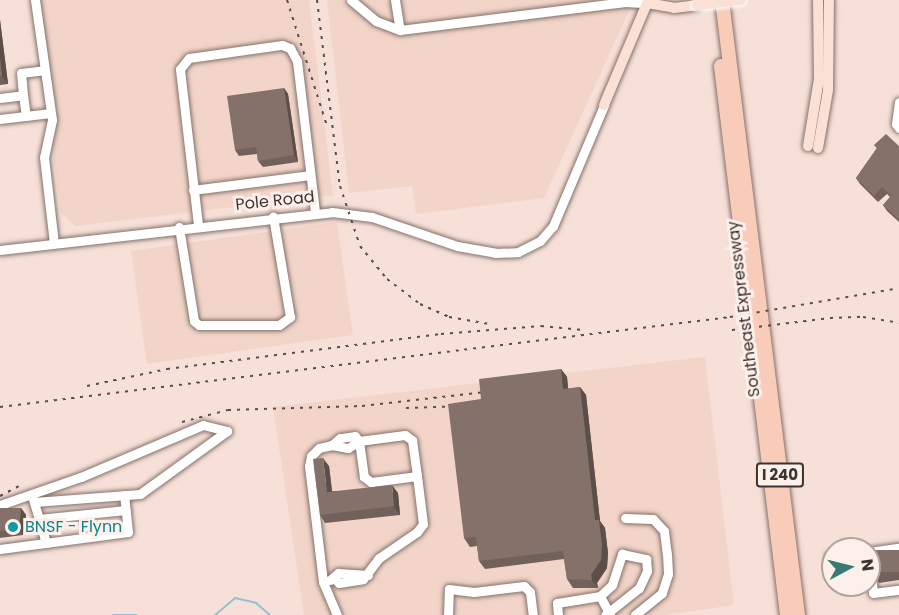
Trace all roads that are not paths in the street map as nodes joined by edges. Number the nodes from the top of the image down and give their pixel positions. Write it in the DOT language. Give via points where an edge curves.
graph roads {
  1 [pos="35,0"];
  2 [pos="351,0"];
  3 [pos="395,0"];
  4 [pos="714,0"];
  5 [pos="722,0"];
  6 [pos="741,0"];
  7 [pos="818,0"];
  8 [pos="830,0"];
  9 [pos="838,0"];
  10 [pos="650,1"];
  11 [pos="582,4"];
  12 [pos="831,13"];
  13 [pos="400,30"];
  14 [pos="44,70"];
  15 [pos="23,95"];
  16 [pos="0,98"];
  17 [pos="899,102"];
  18 [pos="604,105"];
  19 [pos="51,113"];
  20 [pos="26,116"];
  21 [pos="0,119"];
  22 [pos="899,128"];
  23 [pos="310,175"];
  24 [pos="193,190"];
  25 [pos="315,212"];
  26 [pos="273,216"];
  27 [pos="198,225"];
  28 [pos="179,227"];
  29 [pos="54,243"];
  30 [pos="0,250"];
  31 [pos="359,441"];
  32 [pos="417,476"];
  33 [pos="32,492"];
  34 [pos="124,495"];
  35 [pos="34,502"];
  36 [pos="0,505"];
  37 [pos="126,510"];
  38 [pos="625,518"];
  39 [pos="39,519"];
  40 [pos="46,543"];
  41 [pos="899,548"];
  42 [pos="0,549"];
  43 [pos="881,550"];
  44 [pos="323,582"];
  45 [pos="899,590"];
  46 [pos="881,592"];
  47 [pos="600,596"];
  48 [pos="608,614"];
  49 [pos="337,615"];
  50 [pos="448,615"];
  51 [pos="533,615"];
  52 [pos="558,615"];
  53 [pos="635,615"];
  54 [pos="787,615"];
  55 [pos="798,615"];
  1 -- 14 [label="street"];
  2 -- 13 [label="street" via="376,21"];
  3 -- 13 [label="street"];
  4 -- 54 [label="highway, Southeast Expressway / I 240"];
  5 -- 55 [label="highway, Southeast Expressway / I 240"];
  6 -- 10 [label="main road, bridge" via="674,8"];
  7 -- 12 [label="main road" via="819,79 813,147 828,90"];
  8 -- 12 [label="main road"];
  9 -- 12 [label="main road"];
  10 -- 11 [label="street"];
  10 -- 18 [label="main road"];
  11 -- 13 [label="street"];
  14 -- 15 [label="street" via="21,73"];
  14 -- 19 [label="street"];
  15 -- 16 [label="street"];
  15 -- 20 [label="street"];
  17 -- 22 [label="street"];
  18 -- 25 [label="street, Pole Road" via="556,219 544,237 527,249 495,253 457,246 355,213"];
  19 -- 20 [label="street"];
  19 -- 29 [label="street" via="51,137 44,157"];
  20 -- 21 [label="street"];
  23 -- 24 [label="street"];
  23 -- 24 [label="street" via="297,60 290,48 282,45 189,58 180,69"];
  23 -- 25 [label="street"];
  24 -- 27 [label="street"];
  25 -- 26 [label="street, Pole Road"];
  26 -- 27 [label="street, Pole Road"];
  26 -- 28 [label="street" via="290,316 279,325 199,325 194,321"];
  27 -- 28 [label="street, Pole Road"];
  28 -- 29 [label="street, Pole Road"];
  29 -- 30 [label="street, Pole Road"];
  31 -- 32 [label="street" via="364,477 371,482"];
  31 -- 32 [label="street" via="405,435 412,440"];
  31 -- 44 [label="street" via="348,448 319,448 311,456"];
  32 -- 44 [label="street" via="423,524 379,558 368,575 355,581 339,583 334,578"];
  33 -- 34 [label="street" via="81,477 203,425 227,431 140,494"];
  33 -- 35 [label="street"];
  33 -- 36 [label="street"];
  34 -- 35 [label="street"];
  34 -- 37 [label="street"];
  35 -- 39 [label="street"];
  37 -- 39 [label="street"];
  37 -- 40 [label="street" via="128,532"];
  38 -- 53 [label="street" via="653,519 664,531 667,554 668,574 662,593"];
  39 -- 40 [label="street"];
  40 -- 42 [label="street"];
  41 -- 43 [label="street"];
  44 -- 49 [label="street"];
  45 -- 46 [label="street"];
  47 -- 48 [label="street"];
  47 -- 48 [label="street" via="612,585 622,554 646,560 647,571 639,588"];
  47 -- 52 [label="street" via="557,603"];
  50 -- 51 [label="street" via="448,589 474,592 524,586 530,592"];
}
